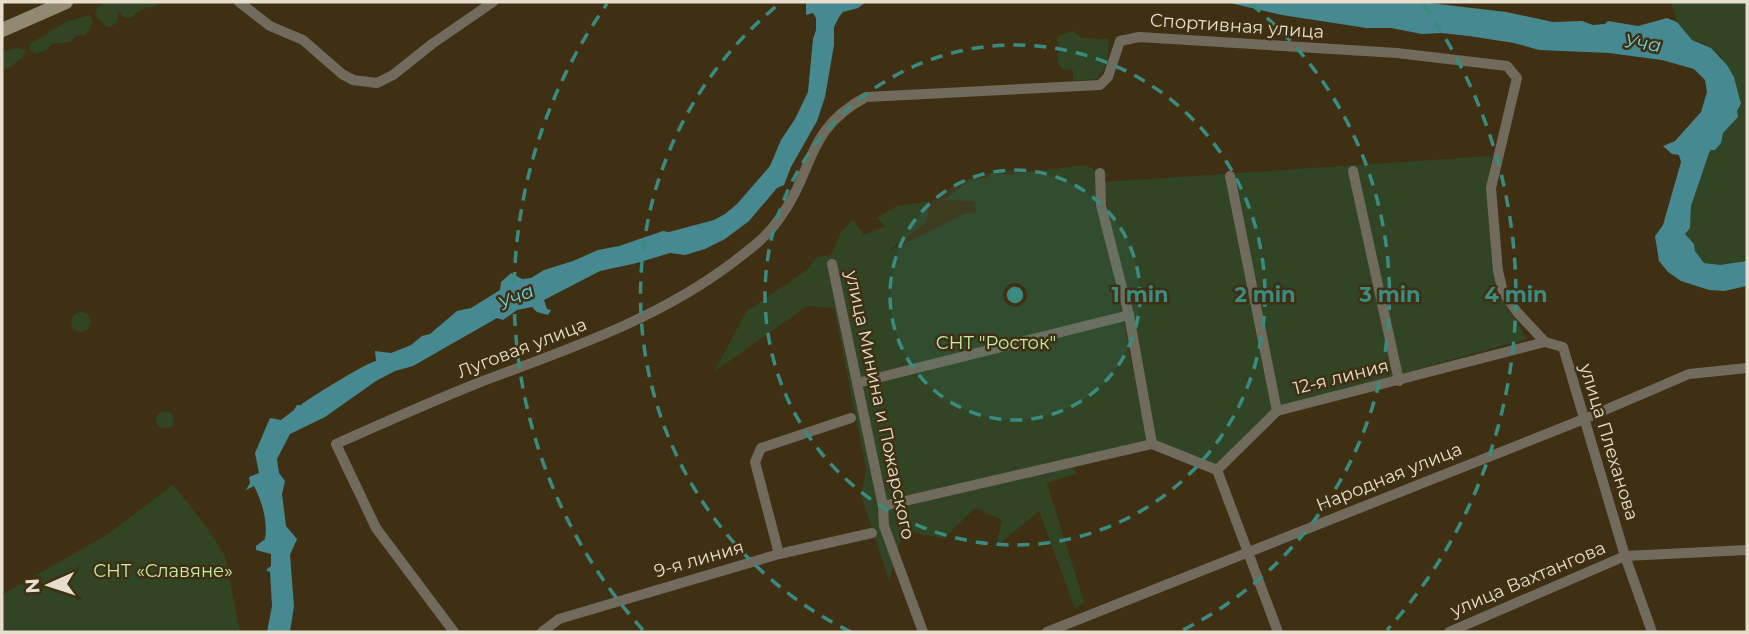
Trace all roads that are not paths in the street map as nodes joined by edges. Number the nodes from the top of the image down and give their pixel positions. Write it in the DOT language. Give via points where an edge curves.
graph roads {
  1 [pos="66,2"];
  2 [pos="239,2"];
  3 [pos="492,2"];
  4 [pos="2,30"];
  5 [pos="1517,78"];
  6 [pos="854,103"];
  7 [pos="1353,171"];
  8 [pos="1100,173"];
  9 [pos="1230,176"];
  10 [pos="832,264"];
  11 [pos="1129,315"];
  12 [pos="1545,342"];
  13 [pos="1747,368"];
  14 [pos="1399,381"];
  15 [pos="856,383"];
  16 [pos="1278,411"];
  17 [pos="851,418"];
  18 [pos="1584,419"];
  19 [pos="1152,444"];
  20 [pos="1217,470"];
  21 [pos="883,506"];
  22 [pos="872,533"];
  23 [pos="1747,550"];
  24 [pos="1248,552"];
  25 [pos="779,554"];
  26 [pos="1625,556"];
  27 [pos="1075,627"];
  28 [pos="454,632"];
  29 [pos="542,632"];
  30 [pos="923,632"];
  31 [pos="1047,632"];
  32 [pos="1278,632"];
  33 [pos="1449,632"];
  34 [pos="1652,632"];
  1 -- 4 [label="main road"];
  2 -- 3 [label="street" via="270,26 303,40 342,75 377,83"];
  5 -- 6 [label="street, Спортивная улица" via="1507,66 1397,52 1139,37 1120,41 1108,77 1100,85 866,97"];
  5 -- 12 [label="street, улица Плеханова" via="1492,188 1498,271 1503,292"];
  6 -- 28 [label="street, Луговая улица" via="819,136 780,218 753,246 705,282 592,340 336,444 376,528"];
  7 -- 14 [label="street"];
  8 -- 11 [label="street" via="1101,205"];
  9 -- 16 [label="street"];
  10 -- 15 [label="street, улица Минина и Пожарского"];
  11 -- 15 [label="street"];
  11 -- 19 [label="street"];
  12 -- 14 [label="street, 12-я линия"];
  12 -- 18 [label="street, улица Плеханова" via="1563,347"];
  13 -- 18 [label="street, Народная улица" via="1689,374"];
  14 -- 16 [label="street, 12-я линия"];
  15 -- 21 [label="street, улица Минина и Пожарского"];
  16 -- 20 [label="street, 12-я линия"];
  17 -- 25 [label="street" via="761,448 755,462"];
  18 -- 24 [label="street, Народная улица"];
  18 -- 26 [label="street, улица Плеханова"];
  19 -- 20 [label="street"];
  19 -- 21 [label="street"];
  20 -- 24 [label="street"];
  21 -- 30 [label="street, улица Минина и Пожарского" via="884,526"];
  22 -- 25 [label="street, 9-я линия"];
  23 -- 26 [label="street, улица Вахтангова"];
  24 -- 27 [label="street, Народная улица"];
  24 -- 32 [label="street"];
  25 -- 29 [label="street, 9-я линия" via="559,619"];
  26 -- 33 [label="street, улица Вахтангова"];
  26 -- 34 [label="street, улица Плеханова"];
  27 -- 31 [label="street, Народная улица"];
}
